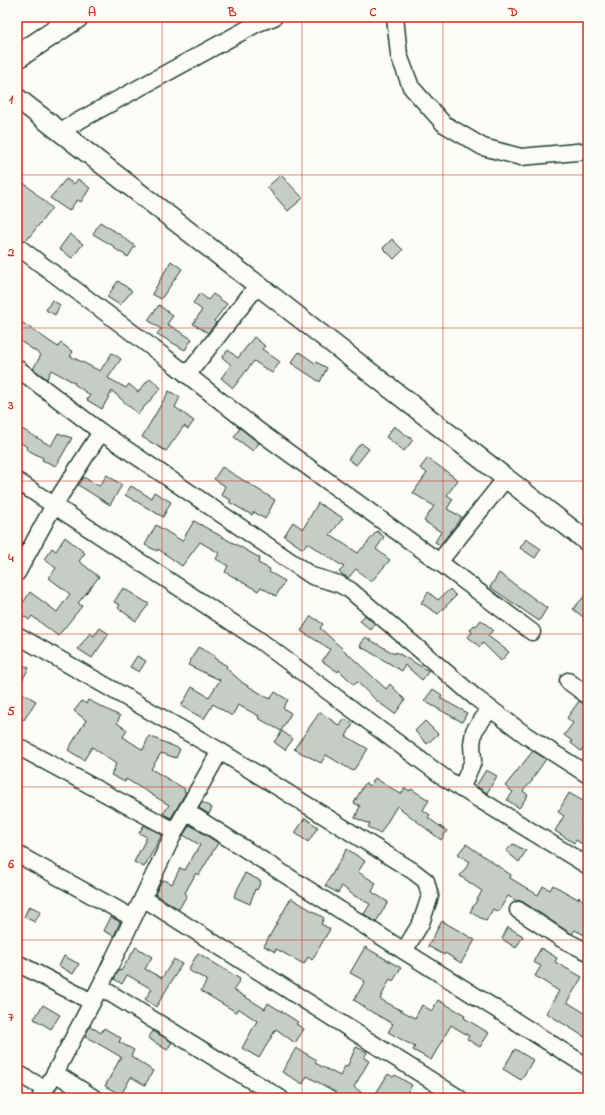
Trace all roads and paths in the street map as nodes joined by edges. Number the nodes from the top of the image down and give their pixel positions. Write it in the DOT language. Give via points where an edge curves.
graph roads {
  1 [pos="274,17"];
  2 [pos="395,17"];
  3 [pos="65,20"];
  4 [pos="17,57"];
  5 [pos="17,98"];
  6 [pos="60,131"];
  7 [pos="588,152"];
  8 [pos="17,246"];
  9 [pos="258,285"];
  10 [pos="17,368"];
  11 [pos="187,375"];
  12 [pos="101,432"];
  13 [pos="506,478"];
  14 [pos="17,481"];
  15 [pos="54,505"];
  16 [pos="588,542"];
  17 [pos="439,562"];
  18 [pos="17,573"];
  19 [pos="532,632"];
  20 [pos="17,635"];
  21 [pos="568,680"];
  22 [pos="588,696"];
  23 [pos="490,709"];
  24 [pos="17,746"];
  25 [pos="220,751"];
  26 [pos="588,775"];
  27 [pos="461,789"];
  28 [pos="186,811"];
  29 [pos="175,831"];
  30 [pos="17,854"];
  31 [pos="588,866"];
  32 [pos="144,898"];
  33 [pos="518,910"];
  34 [pos="133,918"];
  35 [pos="404,951"];
  36 [pos="588,952"];
  37 [pos="17,963"];
  38 [pos="100,986"];
  39 [pos="92,1002"];
  40 [pos="588,1067"];
  41 [pos="17,1073"];
  42 [pos="55,1073"];
  43 [pos="43,1093"];
  44 [pos="94,1098"];
  45 [pos="280,1098"];
  46 [pos="459,1098"];
  1 -- 6 [label="street"];
  2 -- 7 [label="street" via="399,55 411,87 444,124 483,146 521,157"];
  3 -- 4 [label="main road"];
  5 -- 6 [label="street"];
  6 -- 9 [label="street"];
  8 -- 11 [label="street"];
  9 -- 11 [label="street"];
  9 -- 13 [label="street"];
  10 -- 12 [label="street"];
  11 -- 17 [label="street" via="260,432"];
  12 -- 15 [label="street"];
  12 -- 23 [label="street" via="312,576 350,590 450,678"];
  13 -- 16 [label="street"];
  13 -- 17 [label="street"];
  14 -- 15 [label="street"];
  15 -- 18 [label="street"];
  15 -- 27 [label="street" via="259,640"];
  17 -- 19 [label="street"];
  20 -- 25 [label="street"];
  21 -- 22 [label="street"];
  23 -- 26 [label="street"];
  23 -- 27 [label="street" via="474,731 473,761"];
  24 -- 29 [label="street"];
  25 -- 28 [label="street"];
  25 -- 35 [label="street" via="413,871 426,882 430,896 421,922"];
  27 -- 31 [label="street"];
  28 -- 29 [label="street"];
  28 -- 35 [label="street"];
  29 -- 32 [label="street"];
  30 -- 34 [label="street"];
  32 -- 34 [label="street"];
  32 -- 46 [label="street"];
  33 -- 36 [label="street" via="562,939"];
  34 -- 38 [label="street"];
  35 -- 40 [label="street"];
  37 -- 39 [label="street"];
  38 -- 39 [label="street"];
  38 -- 45 [label="street"];
  39 -- 42 [label="street"];
  41 -- 43 [label="street"];
  42 -- 43 [label="street"];
  42 -- 44 [label="street"];
}
